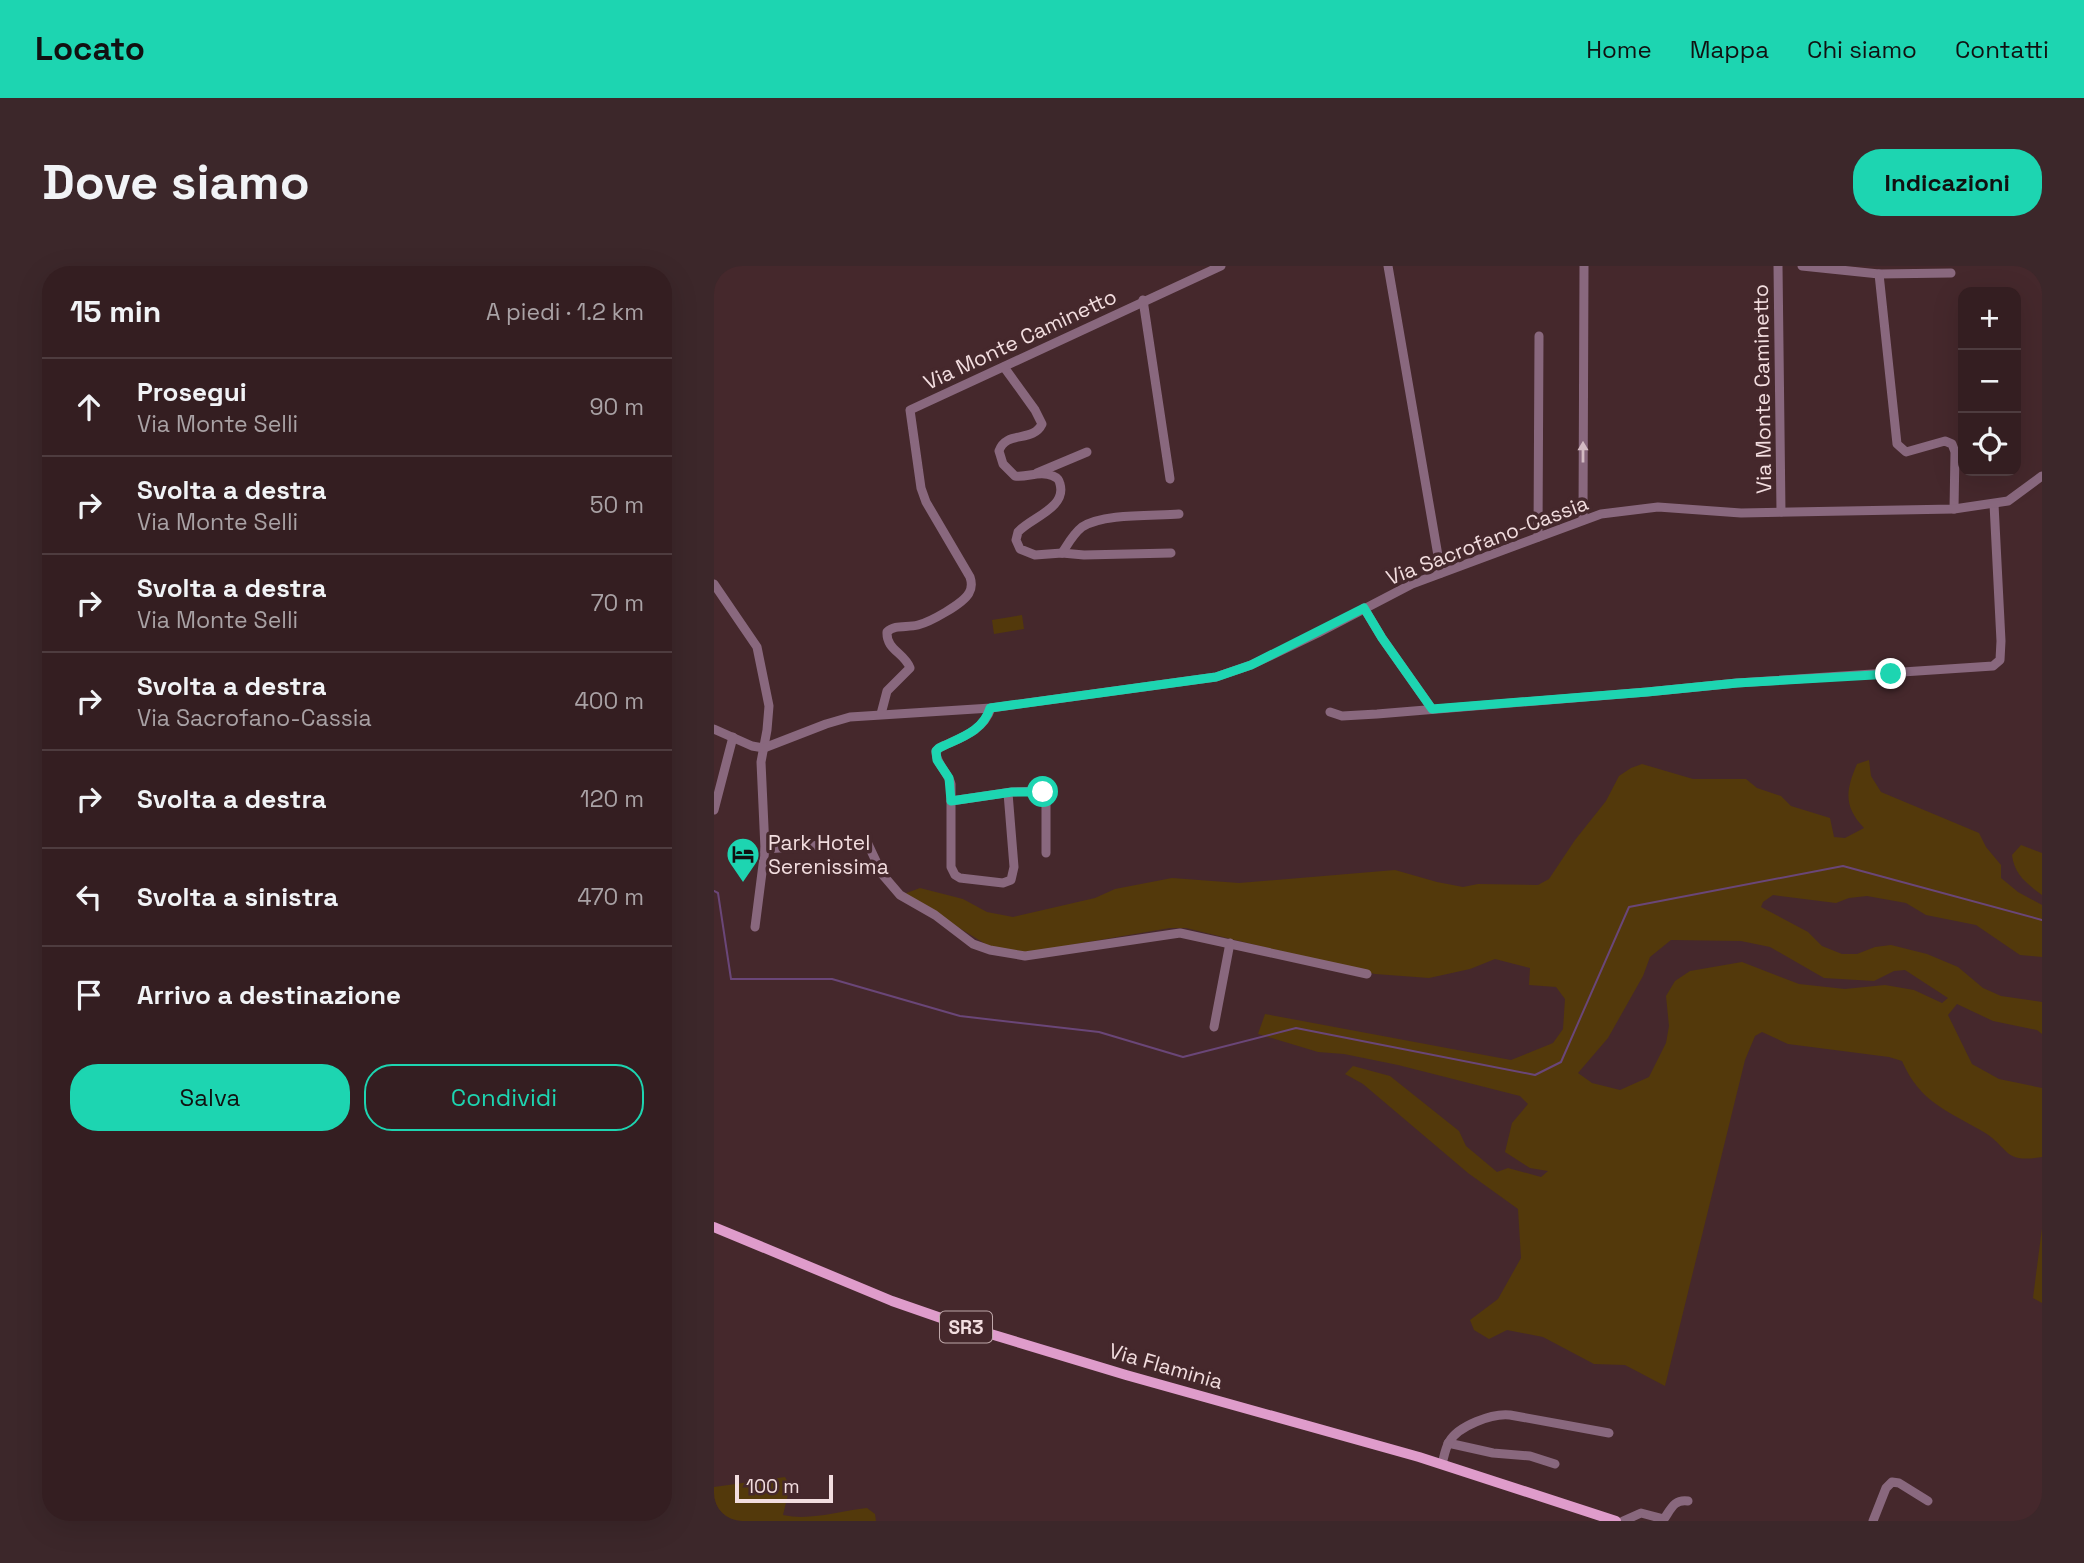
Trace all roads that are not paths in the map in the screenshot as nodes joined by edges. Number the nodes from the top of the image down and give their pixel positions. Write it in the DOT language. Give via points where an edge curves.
graph roads {
  1 [pos="1221,266"];
  2 [pos="1388,266"];
  3 [pos="1584,266"];
  4 [pos="1778,266"];
  5 [pos="1802,266"];
  6 [pos="1951,273"];
  7 [pos="1879,274"];
  8 [pos="1143,300"];
  9 [pos="1539,336"];
  10 [pos="1004,367"];
  11 [pos="1087,452"];
  12 [pos="1036,474"];
  13 [pos="2042,476"];
  14 [pos="1170,479"];
  15 [pos="1994,504"];
  16 [pos="1954,509"];
  17 [pos="1781,512"];
  18 [pos="1179,514"];
  19 [pos="1583,520"];
  20 [pos="1538,537"];
  21 [pos="1062,553"];
  22 [pos="1171,553"];
  23 [pos="1441,573"];
  24 [pos="714,584"];
  25 [pos="1364,608"];
  26 [pos="990,708"];
  27 [pos="1432,709"];
  28 [pos="1330,712"];
  29 [pos="881,714"];
  30 [pos="714,729"];
  31 [pos="733,737"];
  32 [pos="764,748"];
  33 [pos="1008,793"];
  34 [pos="951,801"];
  35 [pos="714,810"];
  36 [pos="765,849"];
  37 [pos="1046,853"];
  38 [pos="755,927"];
  39 [pos="1230,943"];
  40 [pos="1367,974"];
  41 [pos="1214,1027"];
  42 [pos="714,1227"];
  43 [pos="1609,1433"];
  44 [pos="1448,1443"];
  45 [pos="1442,1464"];
  46 [pos="1555,1464"];
  47 [pos="1928,1501"];
  48 [pos="1688,1502"];
  49 [pos="1666,1520"];
  50 [pos="1616,1521"];
  51 [pos="1623,1521"];
  52 [pos="1872,1521"];
  1 -- 8 [label="street, Via Monte Caminetto"];
  2 -- 23 [label="street"];
  19 -- 3 [label="street, one-way"];
  4 -- 17 [label="street, Via Monte Caminetto"];
  5 -- 7 [label="street"];
  6 -- 7 [label="street"];
  7 -- 16 [label="street" via="1896,444 1906,452 1941,442 1952,444"];
  8 -- 10 [label="street, Via Monte Caminetto"];
  8 -- 14 [label="street"];
  9 -- 20 [label="street"];
  10 -- 12 [label="street" via="1042,424 1035,432 1003,442 1000,458 1014,476"];
  10 -- 29 [label="street, Via Monte Caminetto" via="910,410 921,488 972,584 964,599 926,623 887,632 889,644 911,668 887,691"];
  11 -- 12 [label="street"];
  12 -- 21 [label="street" via="1057,478 1060,495 1048,510 1020,529 1017,543 1031,555"];
  13 -- 15 [label="street, Via Sacrofano-Cassia" via="2013,498"];
  15 -- 16 [label="street, Via Sacrofano-Cassia"];
  15 -- 27 [label="street" via="2001,641 2000,660 1993,666"];
  16 -- 17 [label="street, Via Sacrofano-Cassia"];
  17 -- 19 [label="street, Via Sacrofano-Cassia" via="1658,507"];
  18 -- 21 [label="street" via="1090,523"];
  19 -- 20 [label="street, Via Sacrofano-Cassia"];
  20 -- 23 [label="street, Via Sacrofano-Cassia"];
  21 -- 22 [label="street"];
  23 -- 25 [label="street, Via Sacrofano-Cassia"];
  24 -- 32 [label="street" via="757,647 769,706"];
  25 -- 26 [label="street, Via Sacrofano-Cassia" via="1251,665 1216,677"];
  25 -- 27 [label="street"];
  26 -- 29 [label="street, Via Sacrofano-Cassia"];
  26 -- 34 [label="street" via="982,724 936,751 949,778"];
  27 -- 28 [label="street" via="1342,716"];
  29 -- 32 [label="street, Via Sacrofano-Cassia" via="839,720"];
  30 -- 31 [label="street"];
  31 -- 32 [label="street"];
  31 -- 35 [label="street"];
  32 -- 36 [label="street"];
  33 -- 34 [label="street"];
  33 -- 34 [label="street" via="1014,867 1011,880 1003,883 960,878 953,872"];
  33 -- 37 [label="street" via="1045,793"];
  36 -- 38 [label="street"];
  36 -- 39 [label="street" via="867,842 900,895 974,944 1009,954 1037,955 1171,933"];
  39 -- 40 [label="street"];
  39 -- 41 [label="street"];
  42 -- 45 [label="main road, Via Flaminia / SR3" via="964,1326"];
  43 -- 44 [label="street" via="1500,1414 1475,1422"];
  44 -- 45 [label="street"];
  44 -- 46 [label="street"];
  45 -- 50 [label="main road, Via Flaminia / SR3"];
  47 -- 52 [label="street" via="1892,1482"];
  48 -- 49 [label="street" via="1675,1503"];
  49 -- 51 [label="street" via="1644,1513"];
}
